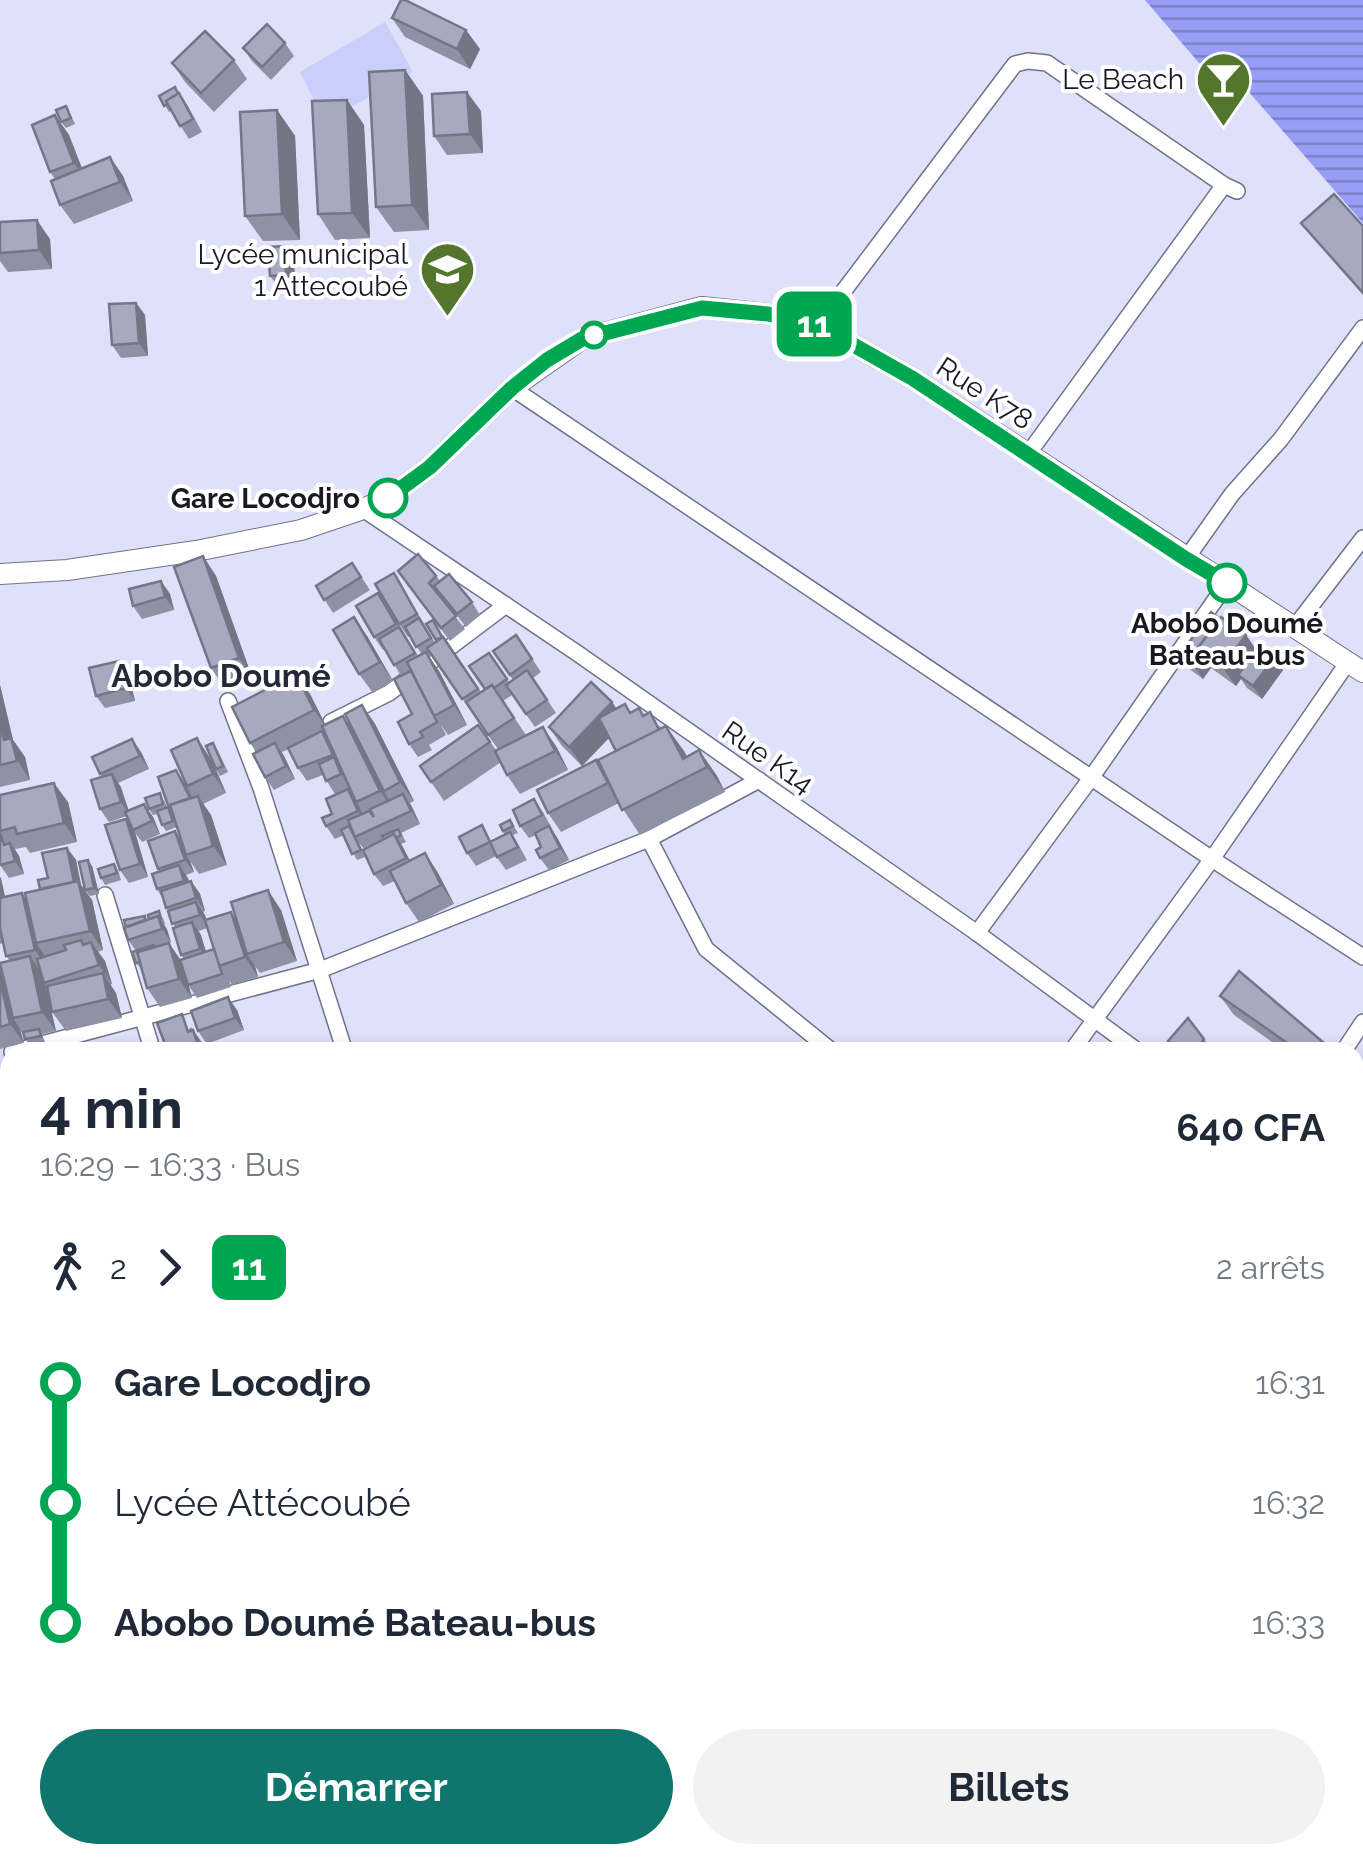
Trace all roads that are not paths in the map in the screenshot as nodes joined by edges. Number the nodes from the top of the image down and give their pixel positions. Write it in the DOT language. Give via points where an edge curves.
graph roads {
  1 [pos="818,325"];
  2 [pos="1363,328"];
  3 [pos="512,388"];
  4 [pos="1028,454"];
  5 [pos="363,510"];
  6 [pos="1363,538"];
  7 [pos="1186,559"];
  8 [pos="0,574"];
  9 [pos="1227,583"];
  10 [pos="506,605"];
  11 [pos="1294,628"];
  12 [pos="1355,667"];
  13 [pos="228,700"];
  14 [pos="330,722"];
  15 [pos="1091,778"];
  16 [pos="758,780"];
  17 [pos="649,839"];
  18 [pos="1212,860"];
  19 [pos="105,896"];
  20 [pos="977,933"];
  21 [pos="1363,957"];
  22 [pos="320,970"];
  23 [pos="142,1018"];
  24 [pos="1094,1021"];
  25 [pos="52,1042"];
  26 [pos="150,1042"];
  27 [pos="343,1042"];
  28 [pos="820,1042"];
  29 [pos="1078,1042"];
  30 [pos="1124,1042"];
  1 -- 3 [label="street, Rue K78" via="702,308 582,339"];
  1 -- 4 [label="street, Rue K78"];
  1 -- 4 [label="street" via="1015,64 1046,63 1230,188"];
  2 -- 7 [label="street"];
  3 -- 5 [label="street, Rue K78" via="430,467"];
  3 -- 15 [label="street"];
  4 -- 7 [label="street, Rue K78"];
  5 -- 8 [label="street, Rue K78" via="196,551"];
  5 -- 10 [label="street, Rue K14"];
  6 -- 11 [label="street"];
  7 -- 9 [label="street, Rue K78"];
  9 -- 11 [label="street, Rue K78"];
  9 -- 15 [label="street"];
  10 -- 14 [label="street" via="389,693"];
  10 -- 16 [label="street, Rue K14"];
  11 -- 12 [label="street, Rue K78"];
  12 -- 18 [label="street"];
  13 -- 22 [label="street"];
  15 -- 18 [label="street"];
  15 -- 20 [label="street"];
  16 -- 17 [label="street"];
  16 -- 20 [label="street, Rue K14"];
  17 -- 22 [label="street"];
  17 -- 28 [label="street" via="706,949"];
  18 -- 21 [label="street"];
  18 -- 24 [label="street"];
  19 -- 23 [label="street"];
  20 -- 24 [label="street, Rue K14"];
  22 -- 23 [label="street"];
  22 -- 27 [label="street"];
  23 -- 25 [label="street"];
  23 -- 26 [label="street"];
  24 -- 29 [label="street"];
  24 -- 30 [label="street, Rue K14"];
}
